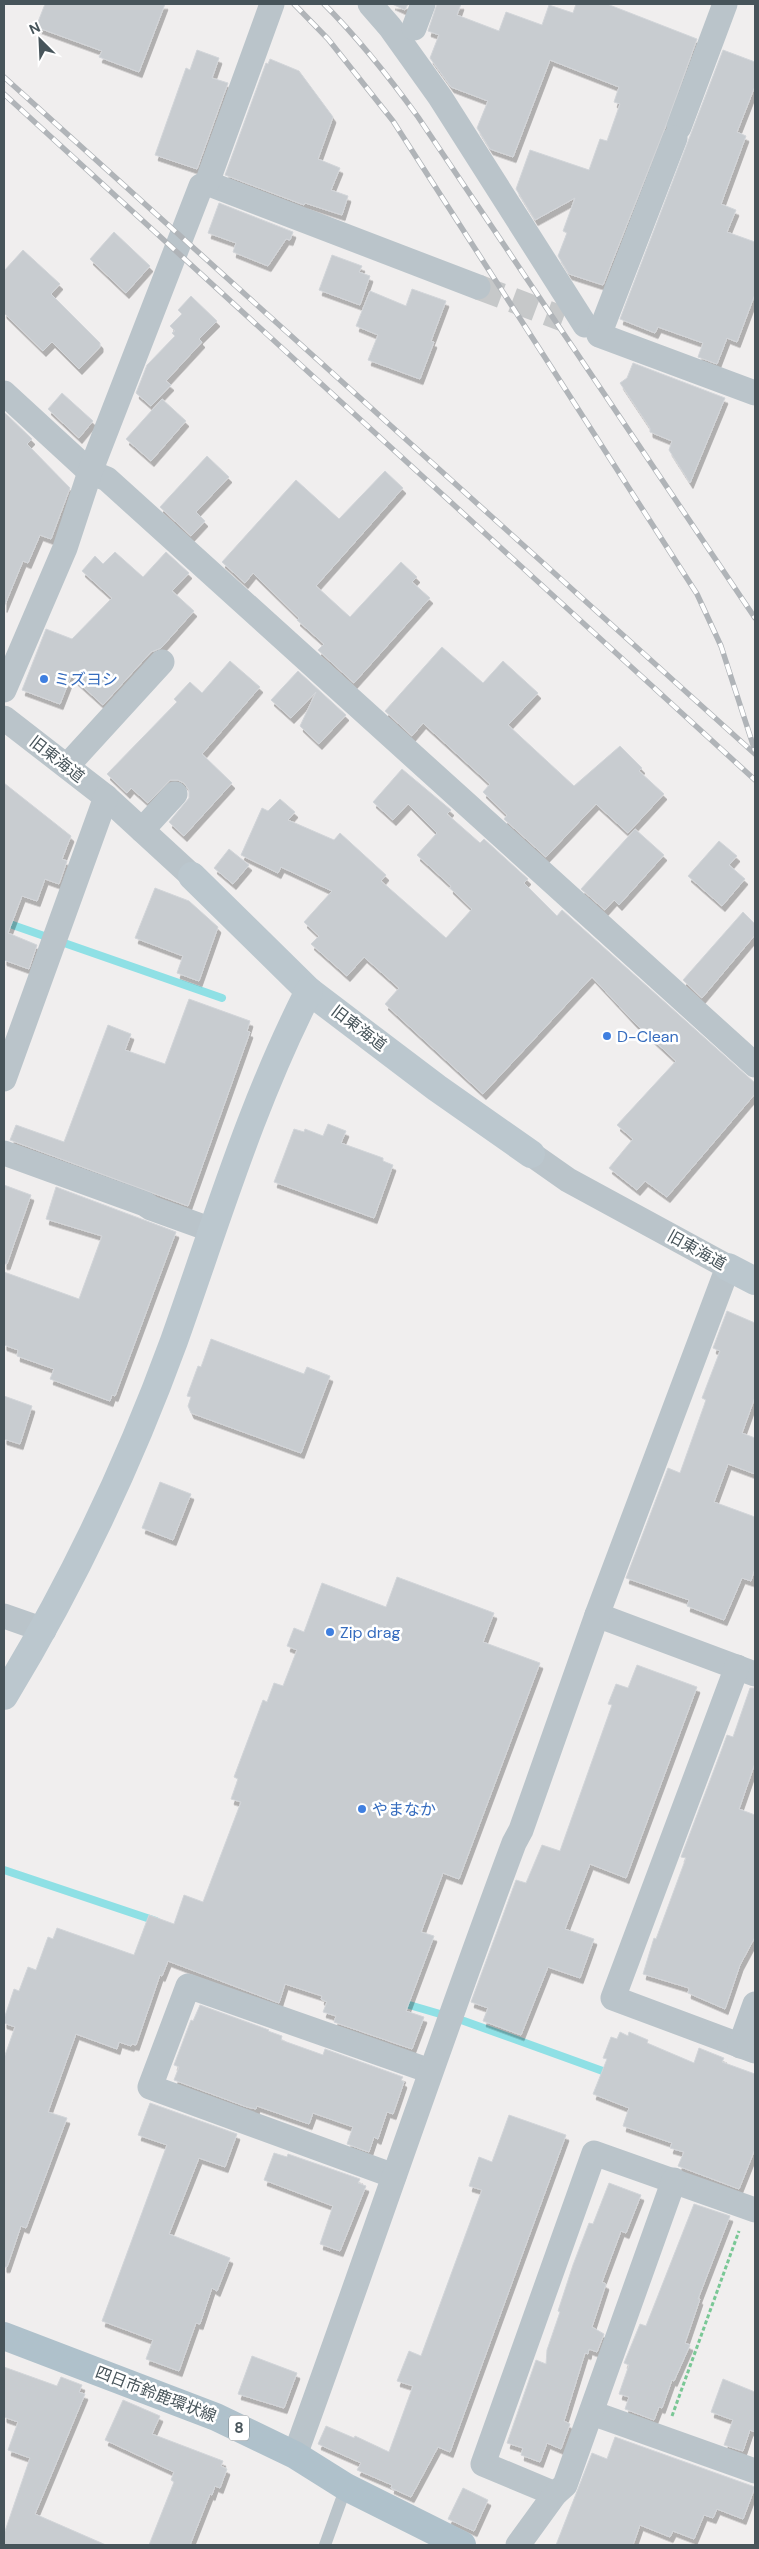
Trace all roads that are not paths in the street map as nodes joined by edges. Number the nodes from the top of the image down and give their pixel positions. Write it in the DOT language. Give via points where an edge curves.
graph roads {
  1 [pos="272,4"];
  2 [pos="370,4"];
  3 [pos="423,4"];
  4 [pos="725,4"];
  5 [pos="414,28"];
  6 [pos="207,183"];
  7 [pos="478,287"];
  8 [pos="582,326"];
  9 [pos="4,393"];
  10 [pos="755,393"];
  11 [pos="90,472"];
  12 [pos="162,662"];
  13 [pos="4,690"];
  14 [pos="4,718"];
  15 [pos="67,766"];
  16 [pos="175,794"];
  17 [pos="106,797"];
  18 [pos="142,830"];
  19 [pos="192,876"];
  20 [pos="309,990"];
  21 [pos="755,1065"];
  22 [pos="4,1079"];
  23 [pos="4,1153"];
  24 [pos="531,1154"];
  25 [pos="212,1230"];
  26 [pos="728,1267"];
  27 [pos="755,1281"];
  28 [pos="597,1615"];
  29 [pos="4,1616"];
  30 [pos="44,1630"];
  31 [pos="746,1671"];
  32 [pos="4,1696"];
  33 [pos="755,2004"];
  34 [pos="748,2048"];
  35 [pos="430,2071"];
  36 [pos="394,2176"];
  37 [pos="674,2180"];
  38 [pos="751,2209"];
  39 [pos="4,2336"];
  40 [pos="592,2413"];
  41 [pos="295,2455"];
  42 [pos="755,2471"];
  43 [pos="346,2487"];
  44 [pos="555,2494"];
  45 [pos="325,2545"];
  46 [pos="462,2545"];
  47 [pos="518,2545"];
  1 -- 6 [label="street"];
  2 -- 8 [label="street" via="440,97"];
  3 -- 5 [label="street"];
  4 -- 8 [label="street" via="677,133"];
  6 -- 7 [label="street"];
  6 -- 11 [label="street" via="201,186 177,244"];
  8 -- 10 [label="street"];
  9 -- 11 [label="street"];
  11 -- 13 [label="street" via="65,548"];
  11 -- 21 [label="street" via="107,479"];
  12 -- 15 [label="street"];
  14 -- 15 [label="street, 旧東海道"];
  15 -- 17 [label="street, 旧東海道"];
  16 -- 18 [label="street"];
  17 -- 18 [label="street, 旧東海道"];
  17 -- 22 [label="street"];
  18 -- 19 [label="street, 旧東海道"];
  19 -- 20 [label="street, 旧東海道"];
  20 -- 24 [label="street, 旧東海道" via="437,1088"];
  20 -- 25 [label="street" via="282,1044"];
  23 -- 25 [label="street"];
  24 -- 26 [label="street, 旧東海道" via="568,1180"];
  25 -- 30 [label="street" via="173,1342 117,1483"];
  26 -- 27 [label="street, 旧東海道"];
  26 -- 28 [label="street"];
  28 -- 31 [label="street"];
  28 -- 35 [label="street" via="521,1830"];
  29 -- 30 [label="street"];
  30 -- 32 [label="street"];
  31 -- 34 [label="street" via="613,1998"];
  33 -- 34 [label="street"];
  35 -- 36 [label="street"];
  35 -- 36 [label="street" via="188,1986 150,2087"];
  36 -- 41 [label="street"];
  37 -- 38 [label="street"];
  37 -- 40 [label="street"];
  37 -- 44 [label="street" via="594,2154 483,2464"];
  39 -- 41 [label="main road, 四日市鈴鹿環状線 / 8" via="216,2417"];
  40 -- 42 [label="street"];
  40 -- 44 [label="street" via="565,2485"];
  41 -- 43 [label="main road, 四日市鈴鹿環状線 / 8"];
  43 -- 45 [label="lane"];
  43 -- 46 [label="main road, 四日市鈴鹿環状線 / 8"];
  44 -- 47 [label="street"];
}
